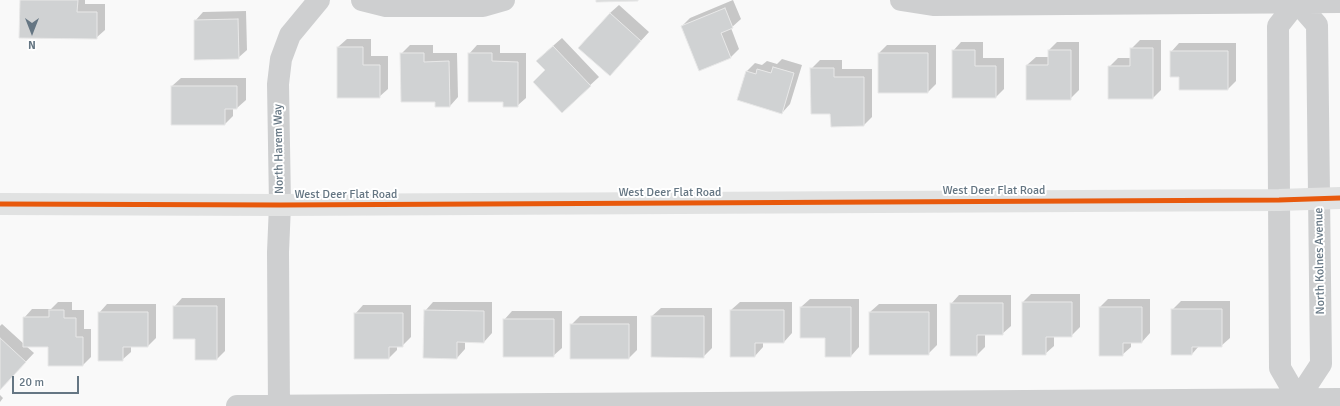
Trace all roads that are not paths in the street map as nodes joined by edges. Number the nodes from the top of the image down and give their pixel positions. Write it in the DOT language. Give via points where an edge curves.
graph roads {
  1 [pos="319,0"];
  2 [pos="362,0"];
  3 [pos="504,0"];
  4 [pos="901,0"];
  5 [pos="1297,1"];
  6 [pos="1039,2"];
  7 [pos="1340,2"];
  8 [pos="1330,198"];
  9 [pos="1279,200"];
  10 [pos="0,204"];
  11 [pos="280,205"];
  12 [pos="1340,399"];
  13 [pos="1041,403"];
  14 [pos="1298,403"];
  15 [pos="786,404"];
  16 [pos="237,406"];
  17 [pos="279,406"];
  1 -- 11 [label="street, North Harem Way" via="290,35 281,59 278,84"];
  2 -- 3 [label="street" via="386,6 483,6"];
  4 -- 6 [label="street" via="933,5"];
  5 -- 6 [label="street"];
  5 -- 7 [label="street"];
  5 -- 8 [label="street, North Kolnes Avenue" via="1317,25"];
  5 -- 9 [label="street" via="1278,26"];
  8 -- 9 [label="main road, West Deer Flat Road"];
  8 -- 14 [label="street, North Kolnes Avenue" via="1322,364"];
  9 -- 11 [label="main road, West Deer Flat Road"];
  9 -- 14 [label="street" via="1280,368"];
  10 -- 11 [label="main road, West Deer Flat Road"];
  11 -- 17 [label="street, North Harem Way"];
  12 -- 14 [label="street"];
  13 -- 14 [label="street"];
  13 -- 15 [label="street"];
  15 -- 17 [label="street"];
  16 -- 17 [label="street"];
}
